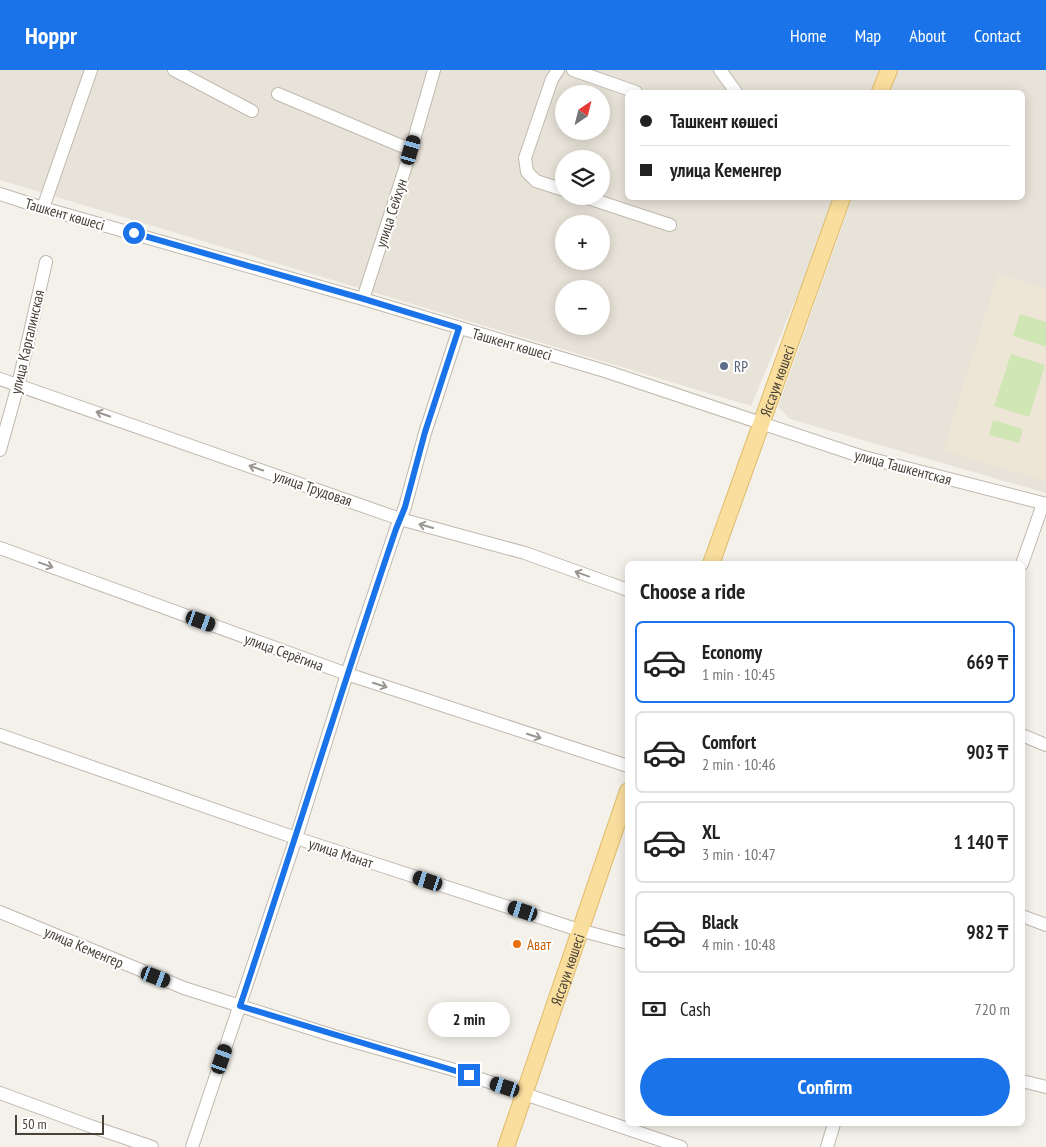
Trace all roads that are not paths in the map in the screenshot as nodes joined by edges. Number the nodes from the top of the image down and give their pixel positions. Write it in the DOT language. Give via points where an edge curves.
graph roads {
  1 [pos="91,70"];
  2 [pos="174,70"];
  3 [pos="434,70"];
  4 [pos="558,70"];
  5 [pos="573,70"];
  6 [pos="720,70"];
  7 [pos="889,70"];
  8 [pos="630,90"];
  9 [pos="735,90"];
  10 [pos="881,90"];
  11 [pos="278,94"];
  12 [pos="252,111"];
  13 [pos="411,150"];
  14 [pos="555,187"];
  15 [pos="0,194"];
  16 [pos="841,200"];
  17 [pos="609,205"];
  18 [pos="44,208"];
  19 [pos="670,225"];
  20 [pos="46,262"];
  21 [pos="364,299"];
  22 [pos="459,328"];
  23 [pos="0,379"];
  24 [pos="18,385"];
  25 [pos="762,423"];
  26 [pos="0,450"];
  27 [pos="1045,504"];
  28 [pos="400,519"];
  29 [pos="0,548"];
  30 [pos="712,561"];
  31 [pos="1023,561"];
  32 [pos="625,589"];
  33 [pos="347,674"];
  34 [pos="0,735"];
  35 [pos="1025,736"];
  36 [pos="1046,745"];
  37 [pos="625,765"];
  38 [pos="625,801"];
  39 [pos="296,838"];
  40 [pos="0,912"];
  41 [pos="1025,917"];
  42 [pos="1046,925"];
  43 [pos="580,930"];
  44 [pos="625,942"];
  45 [pos="240,1006"];
  46 [pos="1025,1082"];
  47 [pos="1046,1087"];
  48 [pos="0,1093"];
  49 [pos="523,1093"];
  50 [pos="833,1126"];
  51 [pos="152,1147"];
  52 [pos="192,1147"];
  53 [pos="506,1147"];
  54 [pos="681,1147"];
  55 [pos="827,1147"];
  1 -- 18 [label="street"];
  2 -- 12 [label="street"];
  3 -- 13 [label="street, улица Сейхун"];
  4 -- 14 [label="street" via="525,158 527,172 536,181"];
  5 -- 8 [label="street"];
  6 -- 9 [label="street"];
  7 -- 10 [label="main road"];
  11 -- 13 [label="street"];
  13 -- 21 [label="street, улица Сейхун"];
  15 -- 18 [label="street, Ташкент көшесі"];
  16 -- 25 [label="main road, Яссауи көшесі"];
  17 -- 19 [label="street"];
  18 -- 21 [label="street, Ташкент көшесі"];
  20 -- 24 [label="street, улица Каргалинская"];
  21 -- 22 [label="street, Ташкент көшесі"];
  22 -- 25 [label="street, Ташкент көшесі"];
  22 -- 28 [label="street"];
  23 -- 24 [label="street, улица Трудовая"];
  24 -- 26 [label="street, улица Каргалинская"];
  28 -- 24 [label="street, улица Трудовая, one-way"];
  25 -- 27 [label="street, улица Ташкентская" via="860,456"];
  25 -- 30 [label="main road, Яссауи көшесі"];
  27 -- 31 [label="street"];
  32 -- 28 [label="street, улица Трудовая, one-way" via="525,553"];
  28 -- 33 [label="street"];
  29 -- 33 [label="street, улица Серёгина, one-way"];
  33 -- 37 [label="street, улица Серёгина, one-way"];
  33 -- 39 [label="street"];
  34 -- 39 [label="street, улица Манат"];
  35 -- 36 [label="street"];
  38 -- 43 [label="main road, Яссауи көшесі"];
  39 -- 43 [label="street, улица Манат"];
  39 -- 45 [label="street"];
  40 -- 45 [label="street, улица Кеменгер" via="128,966"];
  41 -- 42 [label="street"];
  43 -- 44 [label="street, улица Манат"];
  43 -- 49 [label="main road, Яссауи көшесі"];
  45 -- 49 [label="street, улица Кеменгер"];
  45 -- 52 [label="street"];
  46 -- 47 [label="street"];
  48 -- 51 [label="street"];
  49 -- 53 [label="main road, Яссауи көшесі"];
  49 -- 54 [label="street, улица Кеменгер"];
  50 -- 55 [label="street"];
}
